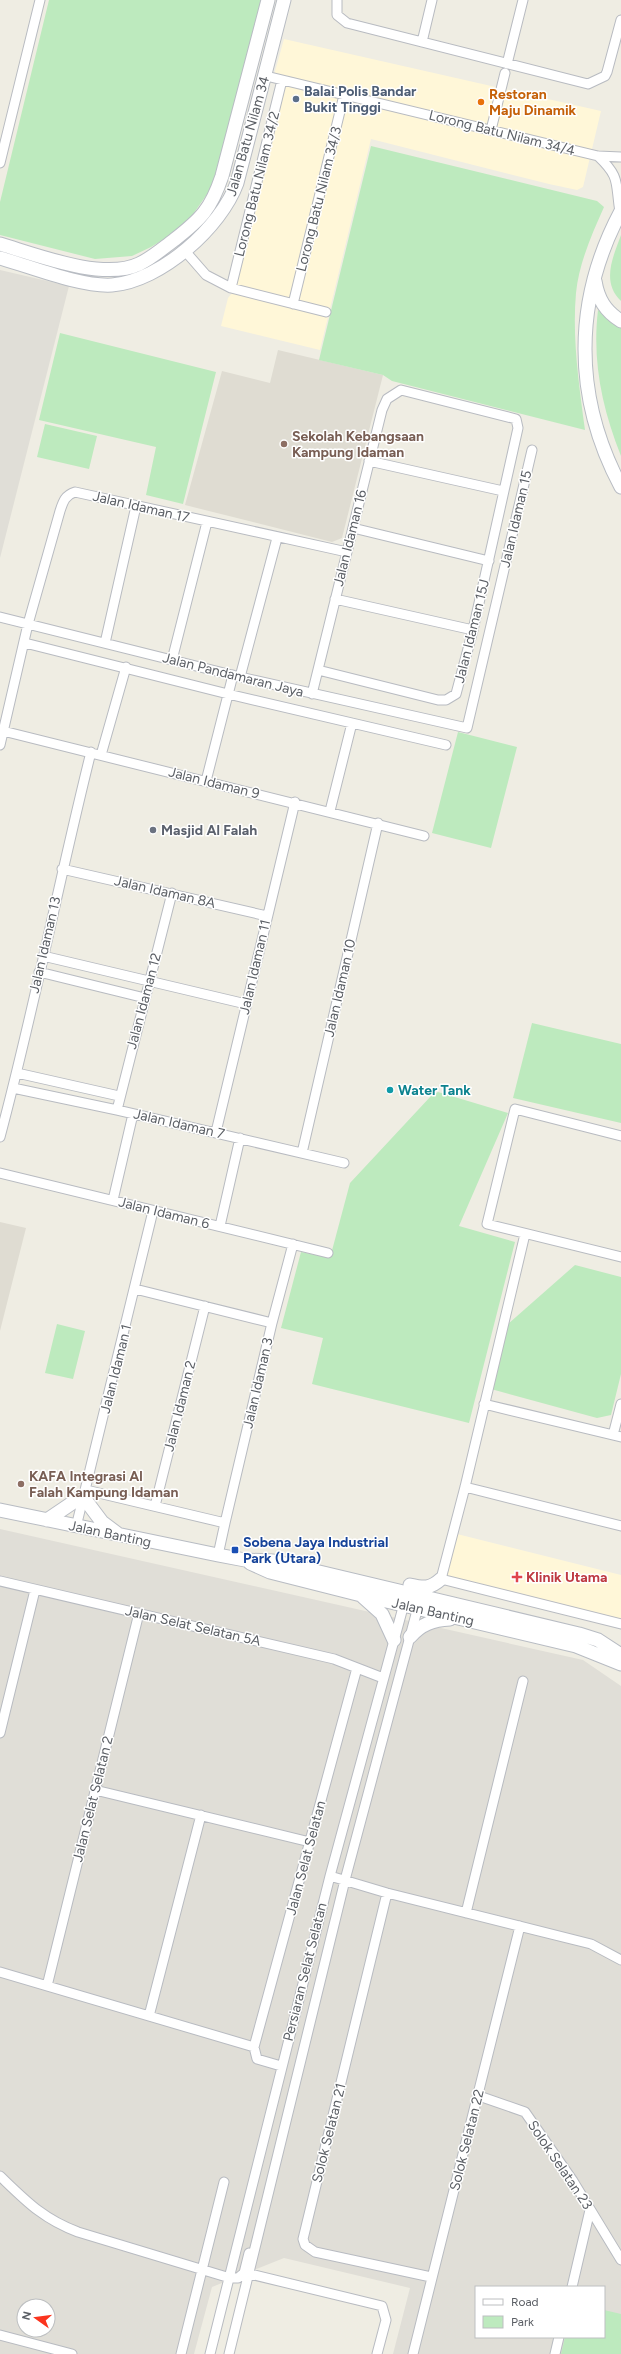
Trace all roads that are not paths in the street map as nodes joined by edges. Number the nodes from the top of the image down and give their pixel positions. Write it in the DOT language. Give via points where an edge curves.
graph roads {
  1 [pos="40,0"];
  2 [pos="268,0"];
  3 [pos="284,0"];
  4 [pos="337,0"];
  5 [pos="432,0"];
  6 [pos="523,0"];
  7 [pos="621,20"];
  8 [pos="422,42"];
  9 [pos="507,64"];
  10 [pos="505,73"];
  11 [pos="266,76"];
  12 [pos="282,80"];
  13 [pos="344,95"];
  14 [pos="491,130"];
  15 [pos="598,156"];
  16 [pos="621,157"];
  17 [pos="0,163"];
  18 [pos="621,212"];
  19 [pos="199,221"];
  20 [pos="0,244"];
  21 [pos="185,251"];
  22 [pos="157,253"];
  23 [pos="0,258"];
  24 [pos="594,274"];
  25 [pos="231,288"];
  26 [pos="293,304"];
  27 [pos="326,312"];
  28 [pos="621,321"];
  29 [pos="518,428"];
  30 [pos="532,450"];
  31 [pos="369,461"];
  32 [pos="621,487"];
  33 [pos="503,491"];
  34 [pos="136,506"];
  35 [pos="207,522"];
  36 [pos="353,528"];
  37 [pos="278,538"];
  38 [pos="347,552"];
  39 [pos="489,561"];
  40 [pos="335,598"];
  41 [pos="0,617"];
  42 [pos="28,624"];
  43 [pos="473,630"];
  44 [pos="25,643"];
  45 [pos="105,643"];
  46 [pos="172,660"];
  47 [pos="126,667"];
  48 [pos="318,670"];
  49 [pos="237,676"];
  50 [pos="228,694"];
  51 [pos="312,694"];
  52 [pos="352,723"];
  53 [pos="467,728"];
  54 [pos="3,731"];
  55 [pos="0,745"];
  56 [pos="446,745"];
  57 [pos="91,752"];
  58 [pos="101,755"];
  59 [pos="206,781"];
  60 [pos="295,802"];
  61 [pos="330,811"];
  62 [pos="378,823"];
  63 [pos="424,836"];
  64 [pos="62,869"];
  65 [pos="172,893"];
  66 [pos="267,916"];
  67 [pos="43,956"];
  68 [pos="39,972"];
  69 [pos="150,982"];
  70 [pos="145,998"];
  71 [pos="246,1004"];
  72 [pos="17,1073"];
  73 [pos="13,1088"];
  74 [pos="119,1096"];
  75 [pos="117,1110"];
  76 [pos="132,1114"];
  77 [pos="216,1132"];
  78 [pos="621,1136"];
  79 [pos="0,1137"];
  80 [pos="240,1138"];
  81 [pos="302,1153"];
  82 [pos="344,1164"];
  83 [pos="0,1173"];
  84 [pos="113,1200"];
  85 [pos="153,1211"];
  86 [pos="220,1226"];
  87 [pos="525,1234"];
  88 [pos="293,1244"];
  89 [pos="328,1252"];
  90 [pos="621,1257"];
  91 [pos="136,1289"];
  92 [pos="205,1306"];
  93 [pos="272,1322"];
  94 [pos="484,1404"];
  95 [pos="621,1404"];
  96 [pos="617,1436"];
  97 [pos="465,1487"];
  98 [pos="84,1494"];
  99 [pos="155,1506"];
  100 [pos="0,1510"];
  101 [pos="47,1520"];
  102 [pos="225,1522"];
  103 [pos="621,1526"];
  104 [pos="76,1527"];
  105 [pos="123,1537"];
  106 [pos="218,1555"];
  107 [pos="245,1560"];
  108 [pos="441,1579"];
  109 [pos="0,1581"];
  110 [pos="363,1582"];
  111 [pos="35,1590"];
  112 [pos="361,1595"];
  113 [pos="405,1599"];
  114 [pos="419,1602"];
  115 [pos="139,1613"];
  116 [pos="462,1618"];
  117 [pos="621,1624"];
  118 [pos="410,1637"];
  119 [pos="394,1640"];
  120 [pos="621,1655"];
  121 [pos="621,1664"];
  122 [pos="357,1668"];
  123 [pos="383,1678"];
  124 [pos="523,1681"];
  125 [pos="0,1733"];
  126 [pos="95,1790"];
  127 [pos="200,1815"];
  128 [pos="310,1842"];
  129 [pos="330,1876"];
  130 [pos="344,1880"];
  131 [pos="387,1893"];
  132 [pos="466,1913"];
  133 [pos="520,1926"];
  134 [pos="621,1960"];
  135 [pos="0,1972"];
  136 [pos="48,1986"];
  137 [pos="148,2016"];
  138 [pos="254,2047"];
  139 [pos="281,2066"];
  140 [pos="479,2096"];
  141 [pos="0,2176"];
  142 [pos="224,2182"];
  143 [pos="590,2210"];
  144 [pos="260,2234"];
  145 [pos="621,2260"];
  146 [pos="202,2269"];
  147 [pos="250,2274"];
  148 [pos="431,2277"];
  149 [pos="230,2278"];
  150 [pos="572,2286"];
  151 [pos="0,2334"];
  152 [pos="559,2338"];
  153 [pos="46,2350"];
  154 [pos="72,2354"];
  155 [pos="181,2354"];
  156 [pos="210,2354"];
  157 [pos="229,2354"];
  158 [pos="377,2354"];
  159 [pos="413,2354"];
  160 [pos="555,2354"];
  1 -- 17 [label="street"];
  2 -- 19 [label="main road, Jalan Batu Nilam 34" via="222,176"];
  3 -- 11 [label="main road, Jalan Batu Nilam 34"];
  4 -- 8 [label="street" via="337,15 347,23"];
  5 -- 8 [label="street"];
  6 -- 9 [label="street"];
  7 -- 9 [label="street" via="605,76 588,84"];
  8 -- 9 [label="street"];
  10 -- 14 [label="street"];
  11 -- 12 [label="street, Lorong Batu Nilam 34/4"];
  11 -- 21 [label="main road, Jalan Batu Nilam 34" via="233,195 206,232"];
  12 -- 13 [label="street, Lorong Batu Nilam 34/4"];
  12 -- 25 [label="street, Lorong Batu Nilam 34/2"];
  13 -- 14 [label="street, Lorong Batu Nilam 34/4"];
  13 -- 26 [label="street, Lorong Batu Nilam 34/3"];
  14 -- 15 [label="street, Lorong Batu Nilam 34/4"];
  15 -- 16 [label="street, Lorong Batu Nilam 34/4"];
  15 -- 18 [label="street, Lorong Batu Nilam 34/4" via="613,169"];
  18 -- 24 [label="main road"];
  19 -- 21 [label="main road"];
  19 -- 22 [label="main road, Jalan Batu Nilam 34"];
  20 -- 22 [label="main road, Jalan Batu Nilam 34" via="96,269 126,268 139,264"];
  21 -- 22 [label="main road"];
  21 -- 23 [label="main road, Jalan Batu Nilam 34" via="148,274 112,285 93,284"];
  21 -- 25 [label="street" via="206,275"];
  24 -- 28 [label="main road" via="598,296 606,310"];
  24 -- 32 [label="main road" via="586,312 586,374 604,453"];
  25 -- 26 [label="street"];
  26 -- 27 [label="street"];
  29 -- 31 [label="street, Jalan Idaman 16" via="518,422 511,416 400,390 384,404"];
  29 -- 33 [label="street, Jalan Idaman 15J"];
  30 -- 53 [label="street, Jalan Idaman 15"];
  31 -- 33 [label="street"];
  31 -- 36 [label="street, Jalan Idaman 16"];
  33 -- 39 [label="street, Jalan Idaman 15J"];
  34 -- 35 [label="street, Jalan Idaman 17"];
  34 -- 42 [label="street, Jalan Idaman 17" via="75,492 64,499"];
  34 -- 45 [label="street"];
  35 -- 37 [label="street, Jalan Idaman 17"];
  35 -- 46 [label="street"];
  36 -- 38 [label="street, Jalan Idaman 16"];
  36 -- 39 [label="street"];
  37 -- 38 [label="street, Jalan Idaman 17"];
  37 -- 49 [label="street"];
  38 -- 40 [label="street, Jalan Idaman 16"];
  39 -- 43 [label="street, Jalan Idaman 15J"];
  40 -- 43 [label="street"];
  40 -- 48 [label="street, Jalan Idaman 16"];
  41 -- 42 [label="street, Jalan Pandamaran Jaya"];
  42 -- 44 [label="street, Jalan Idaman 17"];
  42 -- 45 [label="street, Jalan Pandamaran Jaya"];
  43 -- 48 [label="street, Jalan Idaman 15J" via="459,688 456,694 446,700"];
  44 -- 47 [label="street, Jalan Pandamaran Jaya"];
  44 -- 54 [label="street, Jalan Idaman 17"];
  45 -- 46 [label="street, Jalan Pandamaran Jaya"];
  46 -- 49 [label="street, Jalan Pandamaran Jaya"];
  47 -- 50 [label="street, Jalan Pandamaran Jaya"];
  47 -- 58 [label="street"];
  48 -- 51 [label="street, Jalan Idaman 16"];
  49 -- 50 [label="street"];
  49 -- 51 [label="street, Jalan Pandamaran Jaya"];
  50 -- 52 [label="street, Jalan Pandamaran Jaya"];
  50 -- 59 [label="street"];
  51 -- 53 [label="street, Jalan Pandamaran Jaya"];
  52 -- 56 [label="street, Jalan Pandamaran Jaya"];
  52 -- 61 [label="street"];
  54 -- 55 [label="street, Jalan Idaman 17"];
  54 -- 57 [label="street, Jalan Idaman 9"];
  57 -- 58 [label="street, Jalan Idaman 9"];
  57 -- 64 [label="street, Jalan Idaman 13"];
  58 -- 59 [label="street, Jalan Idaman 9"];
  59 -- 60 [label="street, Jalan Idaman 9"];
  60 -- 61 [label="street, Jalan Idaman 9"];
  60 -- 66 [label="street, Jalan Idaman 11"];
  61 -- 62 [label="street, Jalan Idaman 9"];
  62 -- 63 [label="street, Jalan Idaman 9"];
  62 -- 81 [label="street, Jalan Idaman 10"];
  64 -- 65 [label="street, Jalan Idaman 8A"];
  64 -- 67 [label="street, Jalan Idaman 13"];
  65 -- 66 [label="street, Jalan Idaman 8A"];
  65 -- 69 [label="street, Jalan Idaman 12"];
  66 -- 71 [label="street, Jalan Idaman 11"];
  67 -- 68 [label="street, Jalan Idaman 13"];
  67 -- 69 [label="street"];
  68 -- 70 [label="street"];
  68 -- 72 [label="street, Jalan Idaman 13"];
  69 -- 70 [label="street, Jalan Idaman 12"];
  69 -- 71 [label="street"];
  70 -- 74 [label="street, Jalan Idaman 12"];
  71 -- 77 [label="street, Jalan Idaman 11"];
  72 -- 73 [label="street, Jalan Idaman 13"];
  72 -- 74 [label="street, Jalan Idaman 7"];
  73 -- 75 [label="street, Jalan Idaman 7"];
  73 -- 79 [label="street, Jalan Idaman 13"];
  74 -- 75 [label="street, Jalan Idaman 12"];
  75 -- 76 [label="street, Jalan Idaman 7"];
  76 -- 77 [label="street, Jalan Idaman 7"];
  76 -- 84 [label="street"];
  77 -- 80 [label="street, Jalan Idaman 7"];
  78 -- 87 [label="street" via="515,1110 487,1224"];
  80 -- 81 [label="street, Jalan Idaman 7"];
  80 -- 86 [label="street"];
  81 -- 82 [label="street, Jalan Idaman 7"];
  83 -- 84 [label="street, Jalan Idaman 6"];
  84 -- 85 [label="street, Jalan Idaman 6"];
  85 -- 86 [label="street, Jalan Idaman 6"];
  85 -- 91 [label="street, Jalan Idaman 1"];
  86 -- 88 [label="street, Jalan Idaman 6"];
  87 -- 90 [label="street"];
  87 -- 94 [label="street"];
  88 -- 89 [label="street, Jalan Idaman 6"];
  88 -- 93 [label="street, Jalan Idaman 3"];
  91 -- 92 [label="street"];
  91 -- 98 [label="street, Jalan Idaman 1"];
  92 -- 93 [label="street"];
  92 -- 99 [label="street, Jalan Idaman 2"];
  93 -- 102 [label="street, Jalan Idaman 3"];
  94 -- 96 [label="street"];
  94 -- 97 [label="street"];
  95 -- 96 [label="street"];
  97 -- 103 [label="street"];
  97 -- 108 [label="street"];
  98 -- 99 [label="street"];
  98 -- 101 [label="main road"];
  98 -- 104 [label="street, Jalan Idaman 1"];
  98 -- 105 [label="main road" via="102,1522"];
  99 -- 102 [label="street"];
  100 -- 101 [label="main road, Jalan Banting"];
  101 -- 104 [label="main road, Jalan Banting"];
  102 -- 106 [label="street, Jalan Idaman 3"];
  104 -- 105 [label="main road, Jalan Banting"];
  105 -- 106 [label="main road, Jalan Banting"];
  106 -- 107 [label="main road, Jalan Banting"];
  107 -- 110 [label="main road, Jalan Banting" via="273,1561"];
  107 -- 112 [label="main road, Jalan Banting" via="270,1572"];
  108 -- 110 [label="main road" via="433,1586 425,1588 390,1581"];
  108 -- 117 [label="street"];
  109 -- 111 [label="street, Jalan Selat Selatan 5A"];
  110 -- 113 [label="main road, Jalan Banting"];
  111 -- 115 [label="street, Jalan Selat Selatan 5A"];
  111 -- 125 [label="street"];
  112 -- 113 [label="main road, Jalan Banting"];
  112 -- 119 [label="main road" via="382,1614"];
  113 -- 114 [label="main road, Jalan Banting"];
  113 -- 119 [label="street, Persiaran Selat Selatan"];
  114 -- 116 [label="main road, Jalan Banting"];
  114 -- 118 [label="street, Persiaran Selat Selatan"];
  114 -- 120 [label="main road, Jalan Banting" via="578,1634 598,1640"];
  115 -- 122 [label="street, Jalan Selat Selatan 5A" via="334,1659"];
  115 -- 126 [label="street, Jalan Selat Selatan 2"];
  116 -- 118 [label="main road" via="428,1622"];
  116 -- 121 [label="main road, Jalan Banting" via="576,1646"];
  118 -- 130 [label="street, Persiaran Selat Selatan"];
  119 -- 123 [label="street, Persiaran Selat Selatan"];
  122 -- 123 [label="street, Jalan Selat Selatan 5A"];
  122 -- 128 [label="street, Jalan Selat Selatan"];
  123 -- 129 [label="street, Persiaran Selat Selatan"];
  124 -- 132 [label="street"];
  126 -- 127 [label="street"];
  126 -- 136 [label="street, Jalan Selat Selatan 2"];
  127 -- 128 [label="street"];
  127 -- 137 [label="street"];
  128 -- 138 [label="street, Jalan Selat Selatan"];
  129 -- 130 [label="street"];
  129 -- 139 [label="street, Persiaran Selat Selatan"];
  130 -- 131 [label="street"];
  130 -- 144 [label="street, Persiaran Selat Selatan"];
  131 -- 132 [label="street"];
  131 -- 148 [label="street, Solok Selatan 21" via="304,2239 305,2245 315,2252"];
  132 -- 133 [label="street"];
  133 -- 134 [label="street" via="591,1944"];
  133 -- 140 [label="street, Solok Selatan 22"];
  135 -- 136 [label="street"];
  136 -- 137 [label="street"];
  137 -- 138 [label="street"];
  138 -- 139 [label="street" via="257,2058"];
  139 -- 149 [label="street, Persiaran Selat Selatan"];
  140 -- 143 [label="street, Solok Selatan 23" via="525,2112"];
  140 -- 148 [label="street, Solok Selatan 22"];
  141 -- 146 [label="street" via="35,2210 58,2225"];
  142 -- 146 [label="street"];
  143 -- 145 [label="street, Solok Selatan 23"];
  143 -- 150 [label="street"];
  144 -- 147 [label="street, Persiaran Selat Selatan"];
  144 -- 149 [label="street" via="251,2246 244,2273 238,2278"];
  146 -- 149 [label="street"];
  146 -- 155 [label="street"];
  147 -- 157 [label="street, Persiaran Selat Selatan"];
  147 -- 158 [label="street" via="382,2306 386,2320"];
  148 -- 159 [label="street, Solok Selatan 22"];
  149 -- 156 [label="street, Persiaran Selat Selatan"];
  151 -- 153 [label="street"];
  152 -- 160 [label="street"];
  153 -- 154 [label="street"];
}
